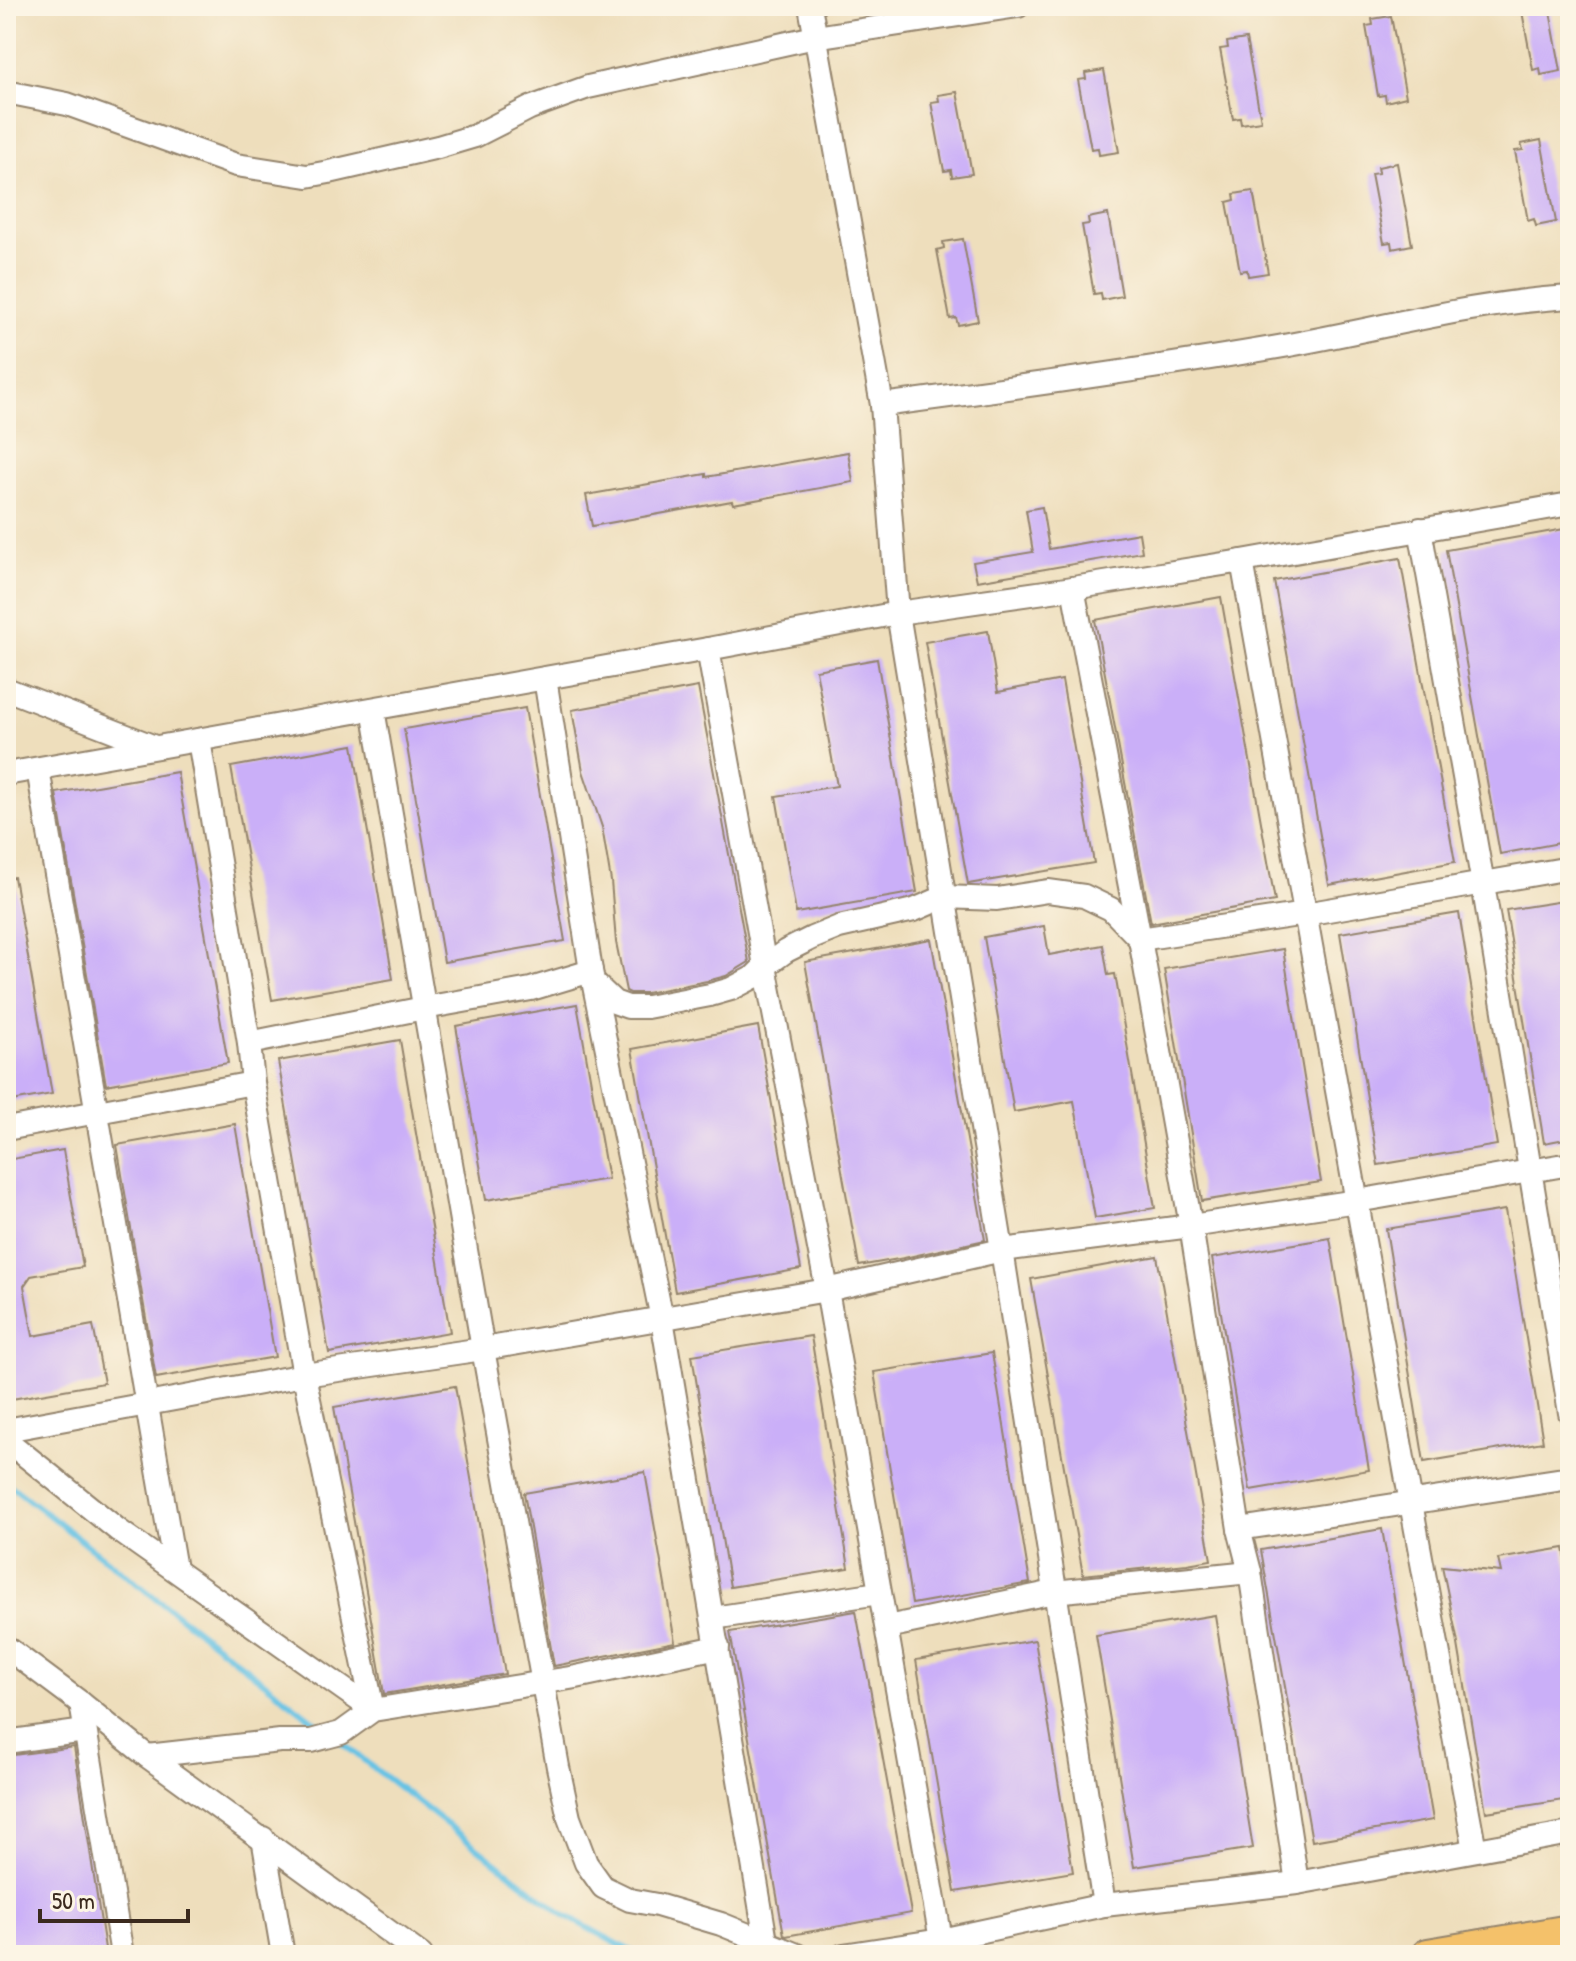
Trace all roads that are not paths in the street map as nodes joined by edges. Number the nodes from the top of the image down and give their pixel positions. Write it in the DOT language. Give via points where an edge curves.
graph roads {
  1 [pos="810,6"];
  2 [pos="1018,6"];
  3 [pos="815,37"];
  4 [pos="6,92"];
  5 [pos="1570,297"];
  6 [pos="882,405"];
  7 [pos="1570,504"];
  8 [pos="1420,529"];
  9 [pos="1242,561"];
  10 [pos="1073,588"];
  11 [pos="898,613"];
  12 [pos="708,649"];
  13 [pos="545,678"];
  14 [pos="6,689"];
  15 [pos="373,709"];
  16 [pos="199,740"];
  17 [pos="156,748"];
  18 [pos="38,769"];
  19 [pos="6,774"];
  20 [pos="1570,868"];
  21 [pos="1483,884"];
  22 [pos="944,897"];
  23 [pos="1305,914"];
  24 [pos="1140,939"];
  25 [pos="765,966"];
  26 [pos="592,977"];
  27 [pos="424,1008"];
  28 [pos="249,1043"];
  29 [pos="253,1083"];
  30 [pos="96,1112"];
  31 [pos="6,1129"];
  32 [pos="1570,1164"];
  33 [pos="1530,1171"];
  34 [pos="1357,1201"];
  35 [pos="1191,1226"];
  36 [pos="1002,1250"];
  37 [pos="827,1290"];
  38 [pos="662,1319"];
  39 [pos="483,1349"];
  40 [pos="304,1375"];
  41 [pos="146,1404"];
  42 [pos="1570,1413"];
  43 [pos="6,1430"];
  44 [pos="6,1440"];
  45 [pos="1570,1478"];
  46 [pos="1411,1503"];
  47 [pos="1239,1529"];
  48 [pos="175,1569"];
  49 [pos="1250,1572"];
  50 [pos="1054,1592"];
  51 [pos="879,1593"];
  52 [pos="713,1618"];
  53 [pos="887,1627"];
  54 [pos="6,1647"];
  55 [pos="718,1647"];
  56 [pos="542,1682"];
  57 [pos="81,1703"];
  58 [pos="373,1710"];
  59 [pos="85,1731"];
  60 [pos="6,1742"];
  61 [pos="147,1756"];
  62 [pos="1570,1833"];
  63 [pos="263,1838"];
  64 [pos="1475,1850"];
  65 [pos="1297,1883"];
  66 [pos="1104,1905"];
  67 [pos="1570,1931"];
  68 [pos="941,1940"];
  69 [pos="766,1941"];
  70 [pos="1475,1952"];
  71 [pos="122,1955"];
  72 [pos="283,1955"];
  73 [pos="421,1955"];
  74 [pos="797,1955"];
  75 [pos="843,1955"];
  76 [pos="1428,1955"];
  1 -- 3 [label="street"];
  2 -- 3 [label="street"];
  3 -- 4 [label="street" via="588,87 475,136 307,176 236,165 67,104"];
  3 -- 6 [label="street"];
  5 -- 6 [label="street"];
  6 -- 11 [label="street"];
  7 -- 8 [label="street"];
  8 -- 9 [label="street"];
  8 -- 21 [label="street"];
  9 -- 10 [label="street"];
  9 -- 23 [label="street"];
  10 -- 11 [label="street"];
  10 -- 24 [label="street"];
  11 -- 12 [label="street"];
  11 -- 22 [label="street"];
  12 -- 13 [label="street"];
  12 -- 25 [label="street"];
  13 -- 15 [label="street"];
  13 -- 26 [label="street"];
  14 -- 17 [label="street"];
  15 -- 16 [label="street"];
  15 -- 27 [label="street"];
  16 -- 17 [label="street"];
  16 -- 28 [label="street"];
  17 -- 18 [label="street"];
  18 -- 19 [label="street"];
  18 -- 30 [label="street"];
  20 -- 21 [label="street"];
  21 -- 23 [label="street"];
  21 -- 33 [label="street"];
  22 -- 24 [label="street" via="997,899 1048,891 1084,896 1111,909"];
  22 -- 25 [label="street" via="914,910 839,927"];
  22 -- 36 [label="street"];
  23 -- 24 [label="street"];
  23 -- 34 [label="street"];
  24 -- 35 [label="street"];
  25 -- 26 [label="street" via="731,989 647,1007 614,1002"];
  25 -- 37 [label="street"];
  26 -- 27 [label="street"];
  26 -- 38 [label="street"];
  27 -- 28 [label="street"];
  27 -- 39 [label="street"];
  28 -- 29 [label="street"];
  29 -- 30 [label="street"];
  29 -- 40 [label="street"];
  30 -- 31 [label="street"];
  30 -- 41 [label="street"];
  32 -- 33 [label="street"];
  33 -- 34 [label="street"];
  33 -- 42 [label="street"];
  34 -- 35 [label="street"];
  34 -- 46 [label="street"];
  35 -- 36 [label="street"];
  35 -- 47 [label="street"];
  36 -- 37 [label="street"];
  36 -- 50 [label="street"];
  37 -- 38 [label="street"];
  37 -- 51 [label="street"];
  38 -- 39 [label="street"];
  38 -- 52 [label="street"];
  39 -- 40 [label="street"];
  39 -- 56 [label="street"];
  40 -- 41 [label="street"];
  40 -- 58 [label="street"];
  41 -- 43 [label="street"];
  41 -- 48 [label="street"];
  44 -- 48 [label="street"];
  45 -- 46 [label="street"];
  46 -- 47 [label="street"];
  46 -- 64 [label="street"];
  47 -- 49 [label="street"];
  48 -- 58 [label="street"];
  49 -- 50 [label="street"];
  49 -- 65 [label="street"];
  50 -- 53 [label="street"];
  50 -- 66 [label="street"];
  51 -- 52 [label="street"];
  51 -- 53 [label="street"];
  52 -- 55 [label="street"];
  53 -- 68 [label="street"];
  54 -- 57 [label="street"];
  55 -- 56 [label="street"];
  55 -- 69 [label="street"];
  56 -- 58 [label="street"];
  56 -- 69 [label="street" via="569,1818 586,1863 603,1887"];
  57 -- 59 [label="street"];
  57 -- 61 [label="street"];
  58 -- 61 [label="street" via="341,1733 311,1741"];
  59 -- 60 [label="street"];
  59 -- 71 [label="street"];
  61 -- 63 [label="street"];
  62 -- 64 [label="street"];
  63 -- 72 [label="street"];
  63 -- 73 [label="street"];
  64 -- 65 [label="street"];
  65 -- 66 [label="street"];
  66 -- 68 [label="street"];
  67 -- 70 [label="highway"];
  68 -- 75 [label="street"];
  69 -- 74 [label="street"];
  70 -- 76 [label="highway"];
}
